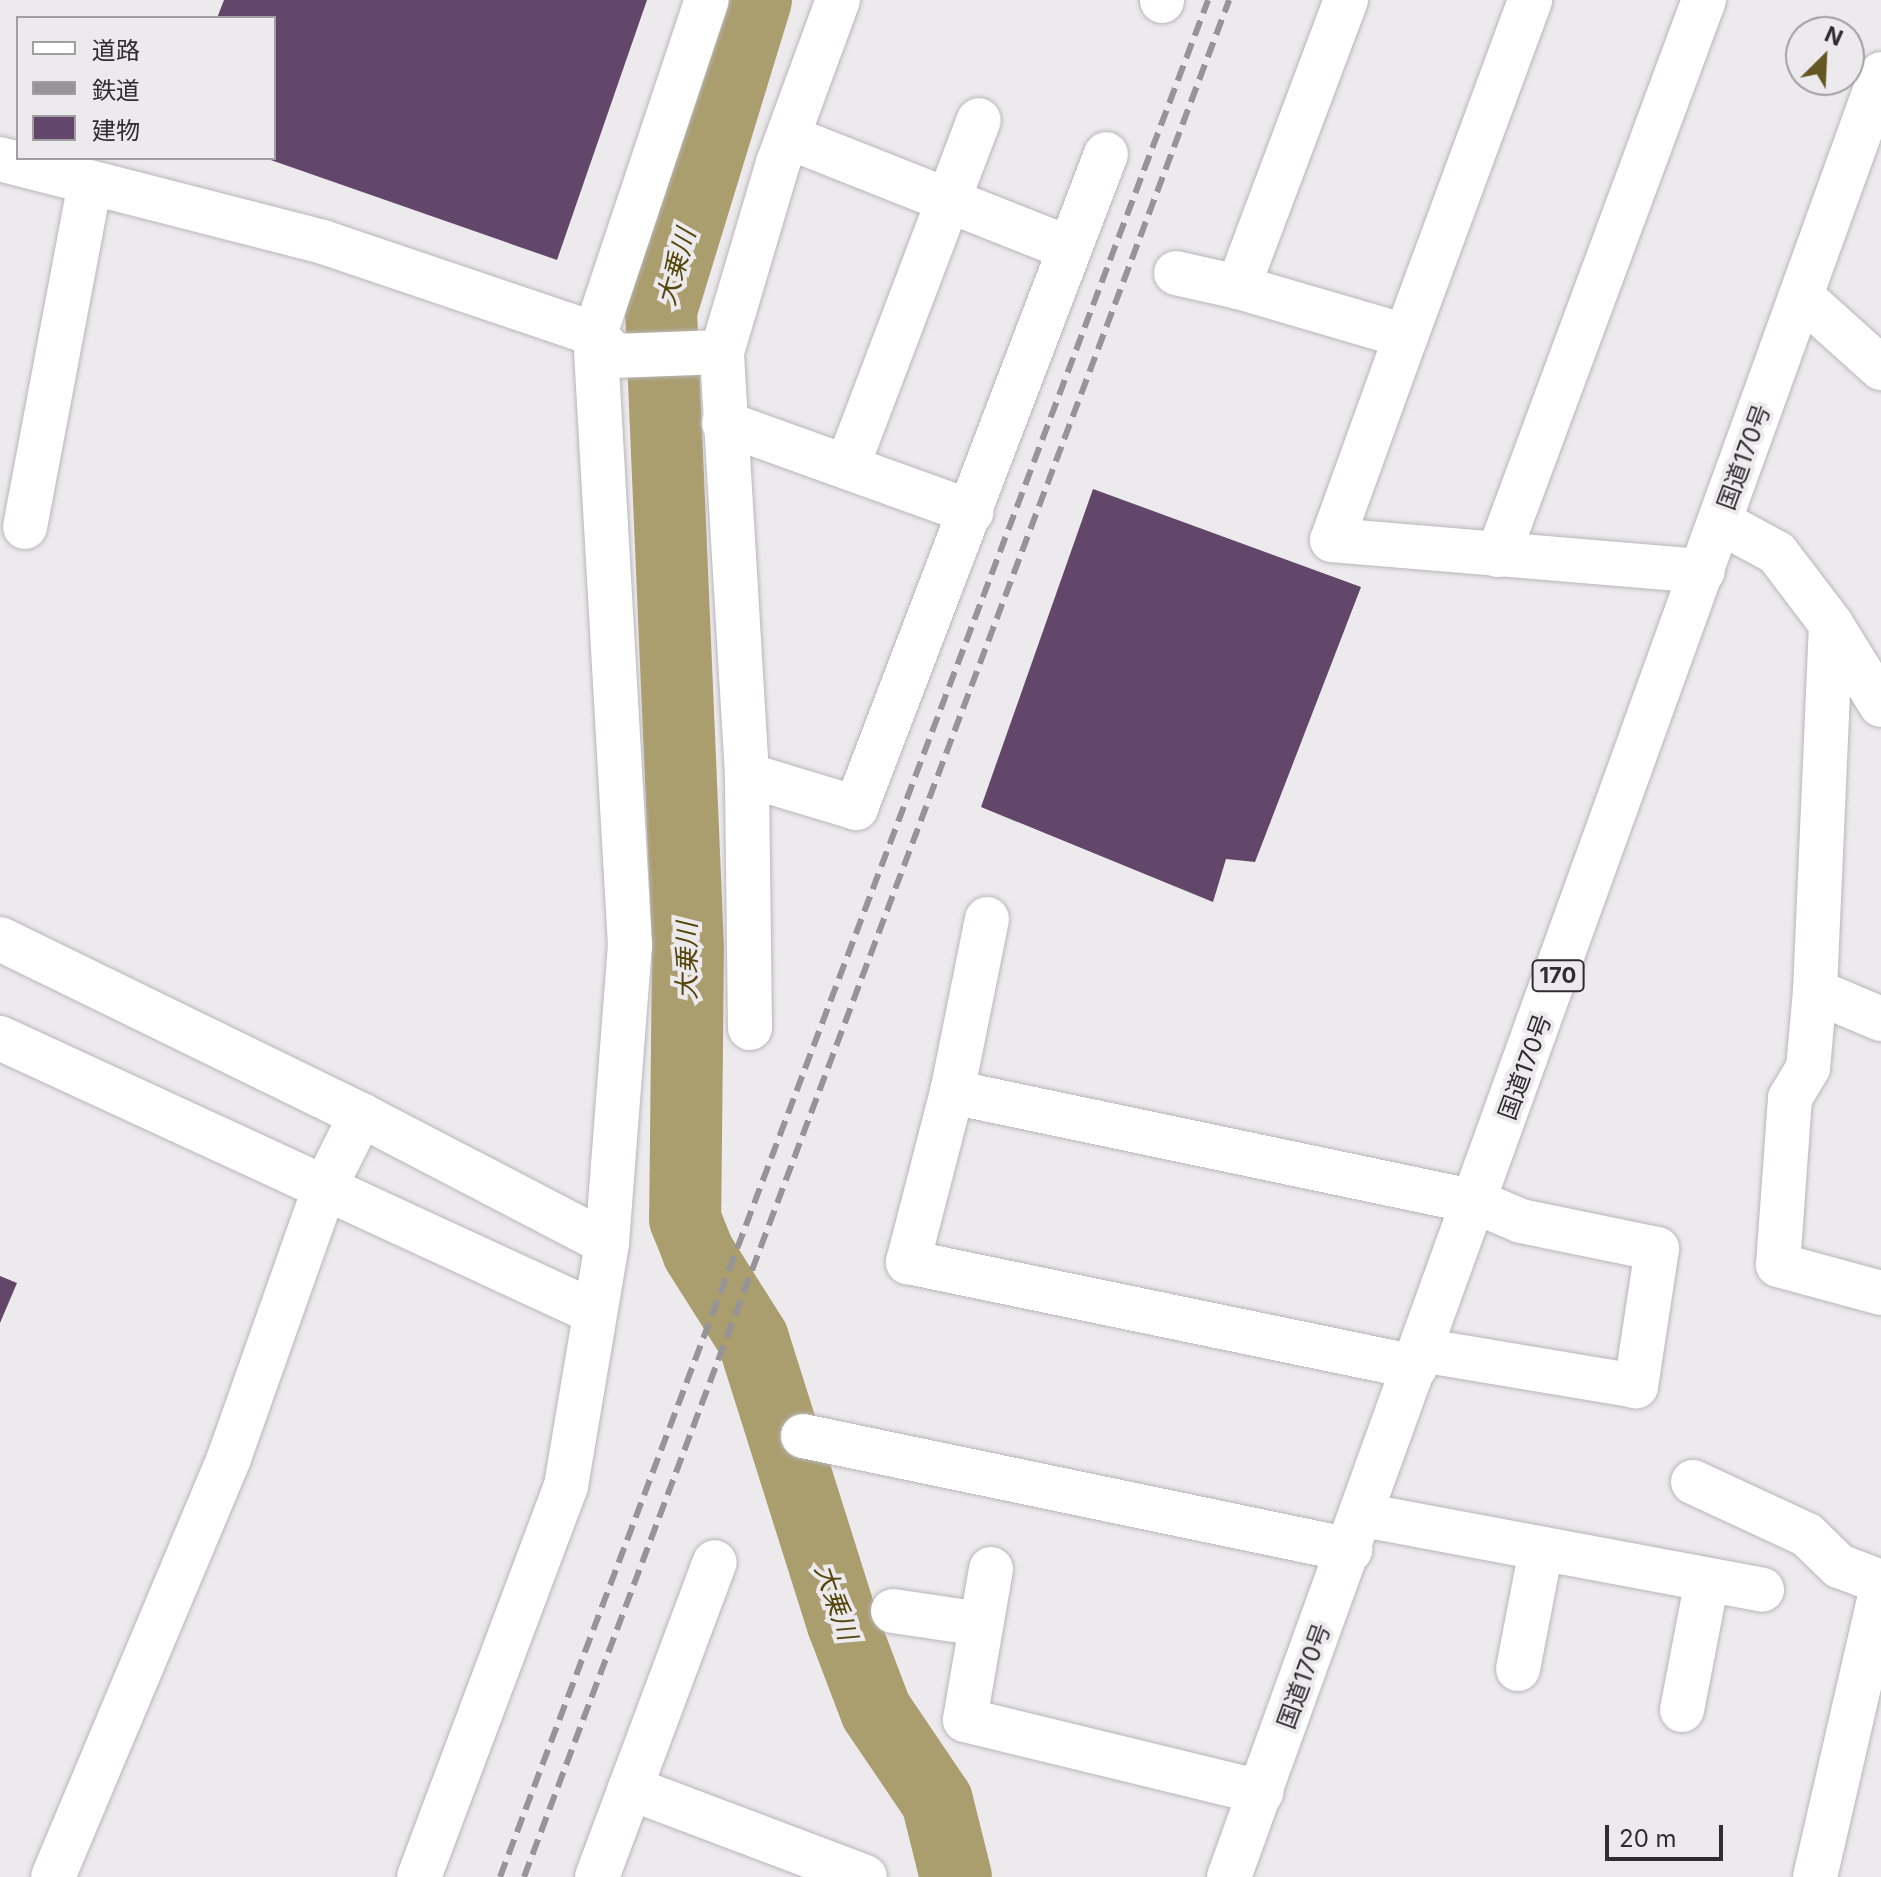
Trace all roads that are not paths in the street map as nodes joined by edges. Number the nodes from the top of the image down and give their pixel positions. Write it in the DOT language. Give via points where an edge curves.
graph roads {
  1 [pos="707,0"];
  2 [pos="838,0"];
  3 [pos="1346,0"];
  4 [pos="1530,0"];
  5 [pos="1704,0"];
  6 [pos="1881,74"];
  7 [pos="979,120"];
  8 [pos="788,137"];
  9 [pos="1106,154"];
  10 [pos="0,159"];
  11 [pos="90,183"];
  12 [pos="945,200"];
  13 [pos="1069,248"];
  14 [pos="1176,273"];
  15 [pos="1238,287"];
  16 [pos="1801,296"];
  17 [pos="1406,336"];
  18 [pos="605,345"];
  19 [pos="711,352"];
  20 [pos="1881,368"];
  21 [pos="724,423"];
  22 [pos="847,467"];
  23 [pos="971,512"];
  24 [pos="1720,522"];
  25 [pos="25,527"];
  26 [pos="1498,555"];
  27 [pos="1703,571"];
  28 [pos="1831,624"];
  29 [pos="1881,705"];
  30 [pos="747,775"];
  31 [pos="987,919"];
  32 [pos="0,939"];
  33 [pos="1815,991"];
  34 [pos="1881,1019"];
  35 [pos="750,1028"];
  36 [pos="0,1038"];
  37 [pos="952,1092"];
  38 [pos="361,1115"];
  39 [pos="324,1189"];
  40 [pos="1476,1202"];
  41 [pos="607,1243"];
  42 [pos="1881,1293"];
  43 [pos="594,1312"];
  44 [pos="1418,1359"];
  45 [pos="803,1436"];
  46 [pos="1693,1482"];
  47 [pos="1357,1532"];
  48 [pos="1541,1549"];
  49 [pos="715,1562"];
  50 [pos="991,1569"];
  51 [pos="1707,1580"];
  52 [pos="1881,1582"];
  53 [pos="1762,1590"];
  54 [pos="1881,1590"];
  55 [pos="893,1611"];
  56 [pos="981,1624"];
  57 [pos="1518,1669"];
  58 [pos="1682,1710"];
  59 [pos="630,1788"];
  60 [pos="1261,1792"];
  61 [pos="53,1877"];
  62 [pos="419,1877"];
  63 [pos="597,1877"];
  64 [pos="865,1877"];
  65 [pos="1229,1877"];
  66 [pos="1815,1877"];
  1 -- 18 [label="main road"];
  2 -- 8 [label="main road"];
  3 -- 15 [label="main road"];
  4 -- 17 [label="main road"];
  5 -- 26 [label="main road"];
  6 -- 16 [label="main road, 国道170号 / 170"];
  7 -- 12 [label="main road"];
  8 -- 12 [label="main road"];
  8 -- 19 [label="main road"];
  9 -- 13 [label="main road"];
  10 -- 11 [label="main road"];
  11 -- 18 [label="main road" via="323,242"];
  11 -- 25 [label="main road"];
  12 -- 13 [label="main road"];
  12 -- 22 [label="main road"];
  13 -- 23 [label="main road"];
  14 -- 15 [label="main road"];
  15 -- 17 [label="main road"];
  16 -- 20 [label="main road"];
  16 -- 24 [label="main road, 国道170号 / 170"];
  17 -- 26 [label="main road" via="1332,540"];
  18 -- 19 [label="main road"];
  18 -- 41 [label="main road" via="630,946"];
  19 -- 21 [label="main road"];
  21 -- 22 [label="main road"];
  21 -- 30 [label="main road"];
  22 -- 23 [label="main road"];
  23 -- 30 [label="main road" via="856,808"];
  24 -- 27 [label="main road, 国道170号 / 170"];
  24 -- 28 [label="main road" via="1777,553"];
  26 -- 27 [label="main road"];
  27 -- 40 [label="main road, 国道170号 / 170"];
  28 -- 29 [label="main road"];
  28 -- 33 [label="main road"];
  30 -- 35 [label="main road"];
  31 -- 37 [label="main road"];
  32 -- 38 [label="main road"];
  33 -- 34 [label="main road"];
  33 -- 42 [label="main road" via="1808,1068 1790,1098 1778,1265"];
  36 -- 39 [label="main road"];
  37 -- 40 [label="main road"];
  37 -- 44 [label="main road" via="908,1262"];
  38 -- 39 [label="main road"];
  38 -- 41 [label="main road"];
  39 -- 43 [label="main road"];
  39 -- 61 [label="main road" via="229,1458"];
  40 -- 44 [label="main road, 国道170号 / 170"];
  40 -- 44 [label="main road" via="1521,1221 1657,1249 1636,1386"];
  41 -- 43 [label="main road"];
  43 -- 62 [label="main road" via="566,1486"];
  44 -- 47 [label="main road, 国道170号 / 170"];
  45 -- 47 [label="main road"];
  46 -- 52 [label="main road" via="1807,1535 1839,1566"];
  47 -- 48 [label="main road"];
  47 -- 60 [label="main road, 国道170号 / 170"];
  48 -- 51 [label="main road"];
  48 -- 57 [label="main road"];
  49 -- 59 [label="main road"];
  50 -- 56 [label="main road"];
  51 -- 53 [label="main road"];
  51 -- 58 [label="main road"];
  54 -- 66 [label="main road"];
  55 -- 56 [label="main road"];
  56 -- 60 [label="main road" via="965,1720"];
  59 -- 63 [label="main road"];
  59 -- 64 [label="main road"];
  60 -- 65 [label="main road, 国道170号 / 170"];
}
